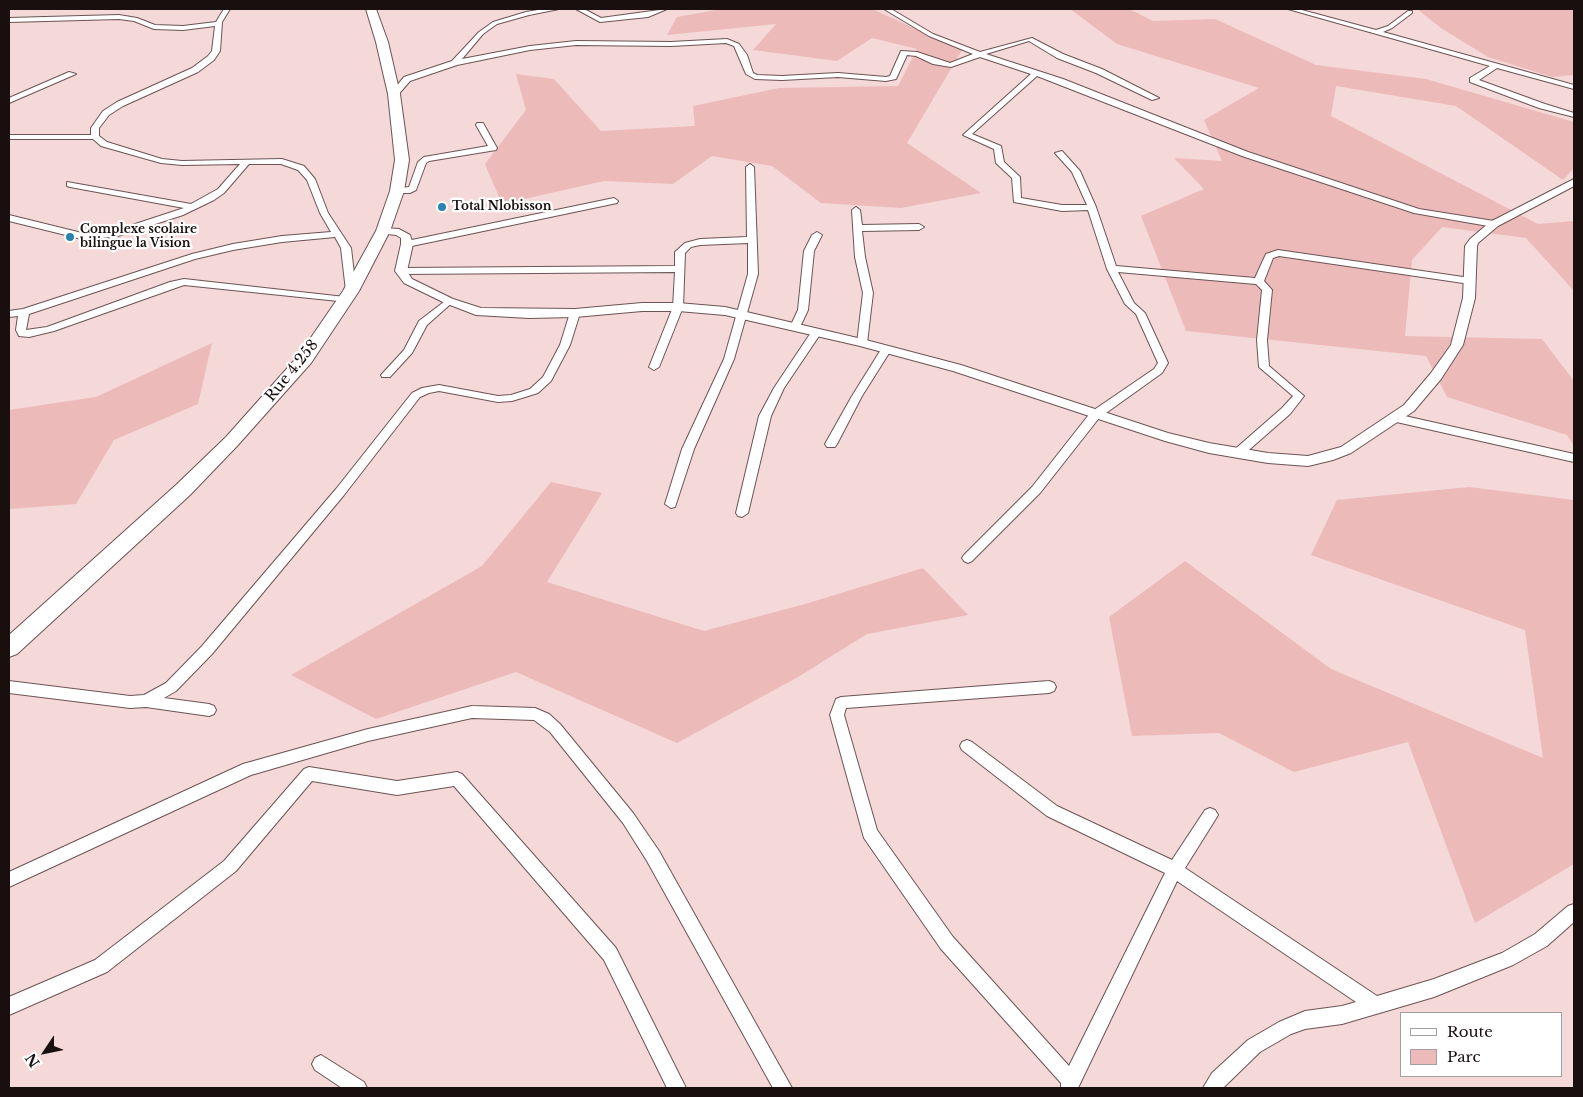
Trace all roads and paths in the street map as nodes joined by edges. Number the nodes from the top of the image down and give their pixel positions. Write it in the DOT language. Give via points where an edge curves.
graph roads {
  1 [pos="228,9"];
  2 [pos="371,9"];
  3 [pos="556,9"];
  4 [pos="579,9"];
  5 [pos="664,9"];
  6 [pos="887,9"];
  7 [pos="1291,9"];
  8 [pos="1410,12"];
  9 [pos="9,20"];
  10 [pos="219,24"];
  11 [pos="1378,32"];
  12 [pos="980,54"];
  13 [pos="455,62"];
  14 [pos="1497,65"];
  15 [pos="1036,73"];
  16 [pos="72,74"];
  17 [pos="1574,87"];
  18 [pos="394,94"];
  19 [pos="1155,98"];
  20 [pos="9,102"];
  21 [pos="1574,115"];
  22 [pos="480,126"];
  23 [pos="9,137"];
  24 [pos="96,137"];
  25 [pos="1059,153"];
  26 [pos="427,159"];
  27 [pos="402,160"];
  28 [pos="247,161"];
  29 [pos="750,167"];
  30 [pos="1574,182"];
  31 [pos="70,184"];
  32 [pos="397,191"];
  33 [pos="614,201"];
  34 [pos="193,207"];
  35 [pos="1092,207"];
  36 [pos="856,210"];
  37 [pos="9,218"];
  38 [pos="1494,224"];
  39 [pos="919,227"];
  40 [pos="858,228"];
  41 [pos="383,230"];
  42 [pos="338,234"];
  43 [pos="817,235"];
  44 [pos="752,240"];
  45 [pos="407,244"];
  46 [pos="680,269"];
  47 [pos="1112,269"];
  48 [pos="401,272"];
  49 [pos="1258,281"];
  50 [pos="1470,281"];
  51 [pos="348,296"];
  52 [pos="449,301"];
  53 [pos="678,307"];
  54 [pos="24,312"];
  55 [pos="575,313"];
  56 [pos="9,314"];
  57 [pos="743,314"];
  58 [pos="795,327"];
  59 [pos="816,333"];
  60 [pos="862,343"];
  61 [pos="886,350"];
  62 [pos="654,368"];
  63 [pos="386,375"];
  64 [pos="1095,415"];
  65 [pos="1396,418"];
  66 [pos="831,444"];
  67 [pos="1238,453"];
  68 [pos="1574,458"];
  69 [pos="671,504"];
  70 [pos="742,513"];
  71 [pos="968,558"];
  72 [pos="9,648"];
  73 [pos="9,687"];
  74 [pos="1049,687"];
  75 [pos="146,700"];
  76 [pos="209,710"];
  77 [pos="967,746"];
  78 [pos="1210,815"];
  79 [pos="1175,870"];
  80 [pos="9,880"];
  81 [pos="1574,912"];
  82 [pos="9,1006"];
  83 [pos="1375,1006"];
  84 [pos="321,1064"];
  85 [pos="1069,1084"];
  86 [pos="358,1088"];
  87 [pos="677,1088"];
  88 [pos="783,1088"];
  89 [pos="1212,1088"];
  1 -- 10 [label="street"];
  2 -- 18 [label="highway, Rue 4.258"];
  3 -- 13 [label="street" via="495,23 481,33"];
  4 -- 5 [label="street" via="600,20 645,16"];
  6 -- 12 [label="street" via="916,28"];
  7 -- 11 [label="street"];
  8 -- 11 [label="street"];
  9 -- 10 [label="street" via="119,17 154,27"];
  10 -- 24 [label="street" via="216,50 211,58 195,70 106,113 95,128"];
  11 -- 14 [label="street"];
  12 -- 13 [label="street" via="945,65 917,54 904,53 893,77 886,79 838,75 755,77 750,74 737,46 720,40 671,44 576,43"];
  12 -- 15 [label="street"];
  12 -- 19 [label="street" via="1030,39 1060,56 1099,70"];
  13 -- 18 [label="street" via="407,79"];
  14 -- 17 [label="street"];
  14 -- 21 [label="street" via="1473,80"];
  15 -- 35 [label="street" via="967,135 998,148 1000,163 1016,177 1017,200 1062,208"];
  15 -- 38 [label="street" via="1245,154 1396,205"];
  16 -- 20 [label="street"];
  18 -- 27 [label="highway, Rue 4.258"];
  22 -- 26 [label="street" via="493,148"];
  23 -- 24 [label="street"];
  24 -- 28 [label="street" via="104,144 161,161"];
  25 -- 35 [label="street" via="1076,171"];
  26 -- 27 [label="street"];
  26 -- 32 [label="street" via="422,162 414,188"];
  27 -- 32 [label="highway, Rue 4.258"];
  28 -- 34 [label="street" via="220,191"];
  28 -- 42 [label="street" via="282,162 302,168 311,179 324,213"];
  29 -- 44 [label="street"];
  30 -- 38 [label="street"];
  31 -- 34 [label="street"];
  32 -- 41 [label="highway, Rue 4.258"];
  33 -- 45 [label="street"];
  34 -- 37 [label="street" via="148,224 94,237"];
  35 -- 47 [label="street"];
  36 -- 40 [label="street"];
  38 -- 50 [label="street" via="1471,246"];
  39 -- 40 [label="street"];
  40 -- 60 [label="street" via="868,293"];
  41 -- 45 [label="street" via="404,234"];
  41 -- 51 [label="highway, Rue 4.258"];
  42 -- 51 [label="street" via="346,248"];
  42 -- 54 [label="street" via="282,239 192,257"];
  43 -- 58 [label="street" via="809,251 804,310"];
  44 -- 46 [label="street" via="688,245 680,252"];
  44 -- 57 [label="street" via="754,274"];
  45 -- 48 [label="street"];
  46 -- 48 [label="street"];
  46 -- 53 [label="street"];
  47 -- 49 [label="street"];
  47 -- 64 [label="street" via="1130,304 1140,312 1163,363 1158,371"];
  48 -- 52 [label="street" via="414,285"];
  49 -- 50 [label="street" via="1269,256 1278,253"];
  49 -- 67 [label="street" via="1266,290 1262,340 1264,367 1299,396"];
  50 -- 65 [label="street" via="1457,345 1423,392"];
  51 -- 54 [label="street" via="184,282 29,334 23,334 21,330"];
  51 -- 72 [label="highway, Rue 4.258" via="305,358 232,441"];
  52 -- 55 [label="street" via="480,312"];
  52 -- 63 [label="street" via="423,323 408,351"];
  53 -- 55 [label="street" via="642,306"];
  53 -- 57 [label="street"];
  53 -- 62 [label="street"];
  54 -- 56 [label="street"];
  55 -- 75 [label="street" via="565,345 547,379 534,391 498,399 439,388 416,395 340,492 207,650 170,687"];
  57 -- 58 [label="street"];
  57 -- 69 [label="street" via="729,359 688,449"];
  58 -- 59 [label="street"];
  59 -- 60 [label="street"];
  59 -- 70 [label="street" via="779,388 765,416"];
  60 -- 61 [label="street"];
  61 -- 64 [label="street" via="1021,388"];
  61 -- 66 [label="street"];
  64 -- 67 [label="street" via="1165,437"];
  64 -- 71 [label="street" via="1036,490"];
  65 -- 67 [label="street" via="1346,450 1328,457 1308,461"];
  65 -- 68 [label="street"];
  73 -- 75 [label="street" via="130,702"];
  74 -- 85 [label="street" via="841,703 837,715 870,833 947,944"];
  75 -- 76 [label="street"];
  77 -- 79 [label="street" via="1052,811"];
  78 -- 79 [label="street"];
  79 -- 83 [label="street"];
  79 -- 85 [label="street"];
  80 -- 88 [label="street" via="248,769 368,735 472,712 535,714 555,728 628,818 653,856"];
  81 -- 83 [label="street" via="1541,940 1507,959 1434,988"];
  82 -- 87 [label="street" via="101,966 230,866 308,774 397,788 458,780 610,954"];
  83 -- 89 [label="street" via="1305,1020 1286,1028 1254,1046"];
  84 -- 86 [label="street"];
}
